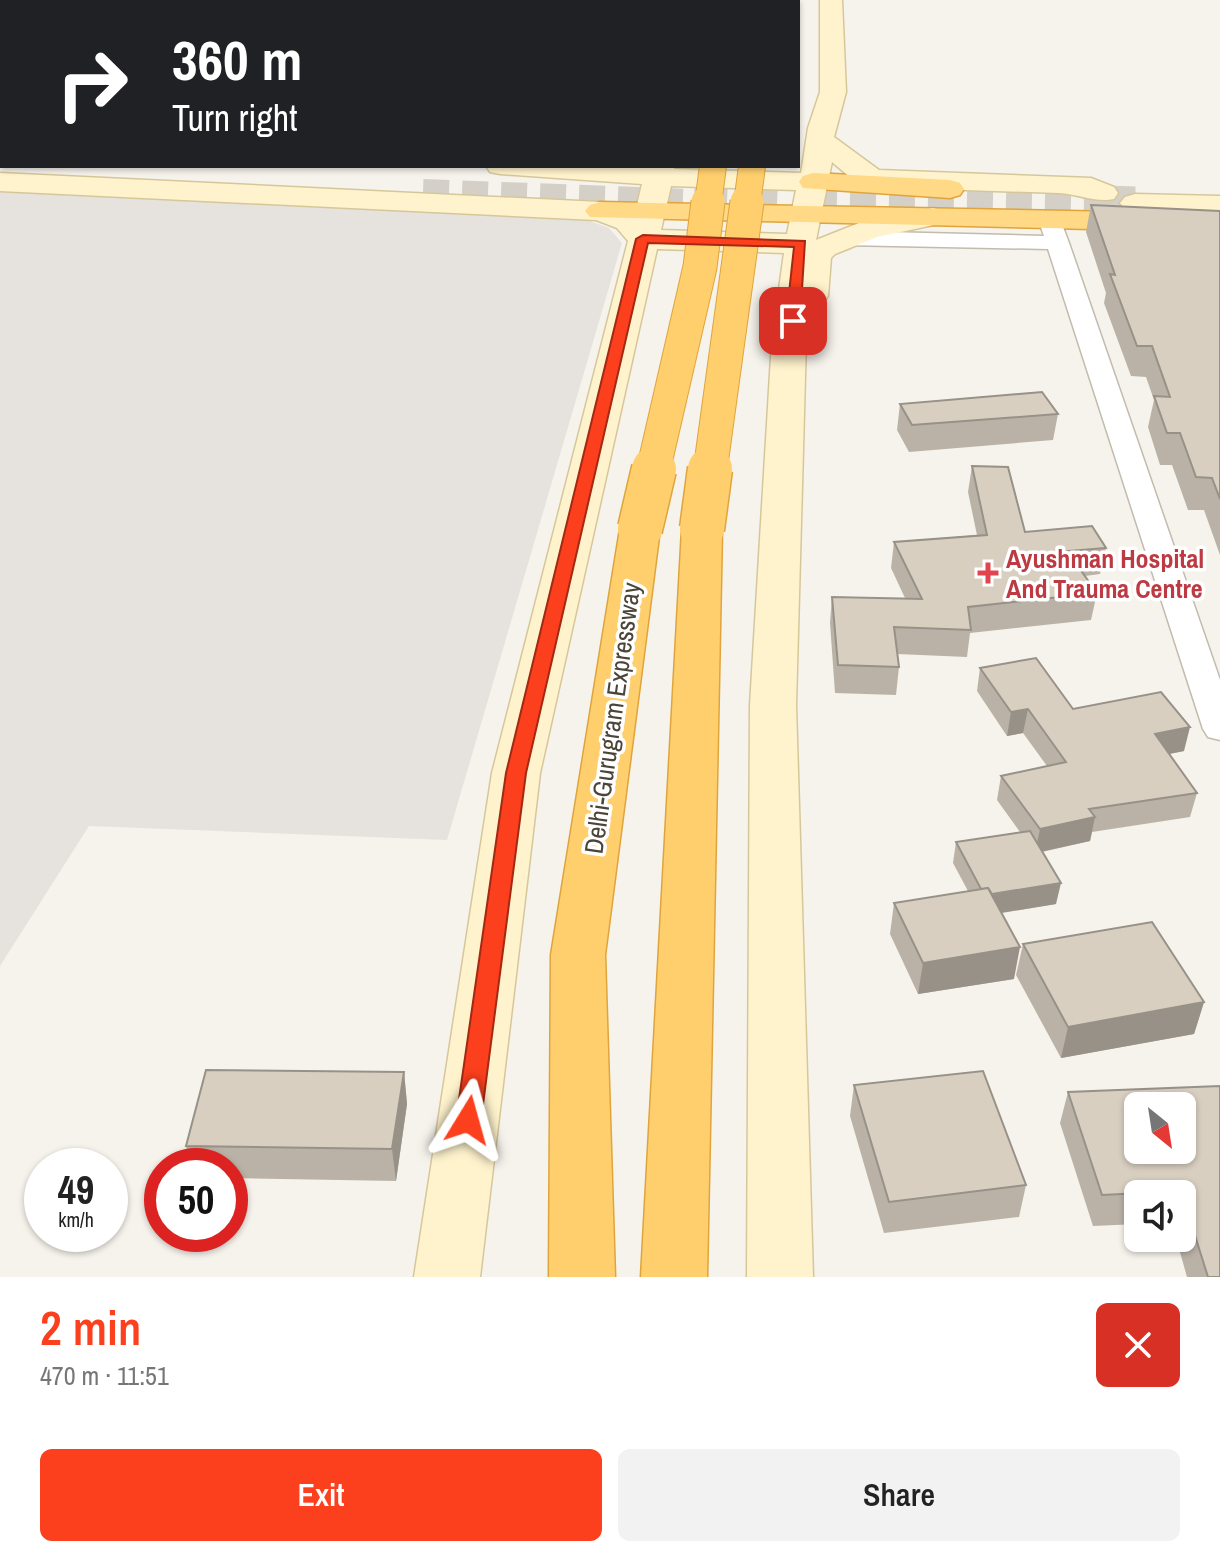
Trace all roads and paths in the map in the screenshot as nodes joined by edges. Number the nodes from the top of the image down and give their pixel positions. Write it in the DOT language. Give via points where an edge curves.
graph roads {
  1 [pos="831,0"];
  2 [pos="151,168"];
  3 [pos="537,168"];
  4 [pos="713,168"];
  5 [pos="752,168"];
  6 [pos="0,172"];
  7 [pos="0,182"];
  8 [pos="818,187"];
  9 [pos="1104,193"];
  10 [pos="1220,194"];
  11 [pos="1220,205"];
  12 [pos="650,209"];
  13 [pos="1220,215"];
  14 [pos="933,217"];
  15 [pos="1220,223"];
  16 [pos="1054,231"];
  17 [pos="844,238"];
  18 [pos="793,321"];
  19 [pos="1220,729"];
  20 [pos="447,1277"];
  21 [pos="582,1277"];
  22 [pos="674,1277"];
  23 [pos="780,1277"];
  1 -- 8 [label="main road" via="820,80"];
  2 -- 6 [label="main road" via="428,187"];
  3 -- 12 [label="main road"];
  4 -- 21 [label="highway, Delhi-Gurugram Expressway, bridge" via="700,267 640,529 578,955"];
  5 -- 22 [label="highway, bridge" via="702,529"];
  7 -- 12 [label="main road" via="600,211 630,222"];
  8 -- 9 [label="highway"];
  8 -- 9 [label="main road" via="861,172 874,178 1059,184"];
  8 -- 12 [label="main road"];
  8 -- 12 [label="main road"];
  8 -- 14 [label="highway"];
  8 -- 18 [label="main road"];
  9 -- 10 [label="highway"];
  11 -- 13 [label="main road" via="1138,208"];
  12 -- 20 [label="main road" via="516,773"];
  14 -- 16 [label="highway"];
  14 -- 17 [label="main road"];
  15 -- 16 [label="highway"];
  16 -- 17 [label="street"];
  16 -- 19 [label="street"];
  17 -- 18 [label="main road" via="816,256 811,304"];
  18 -- 23 [label="main road" via="773,705"];
}
